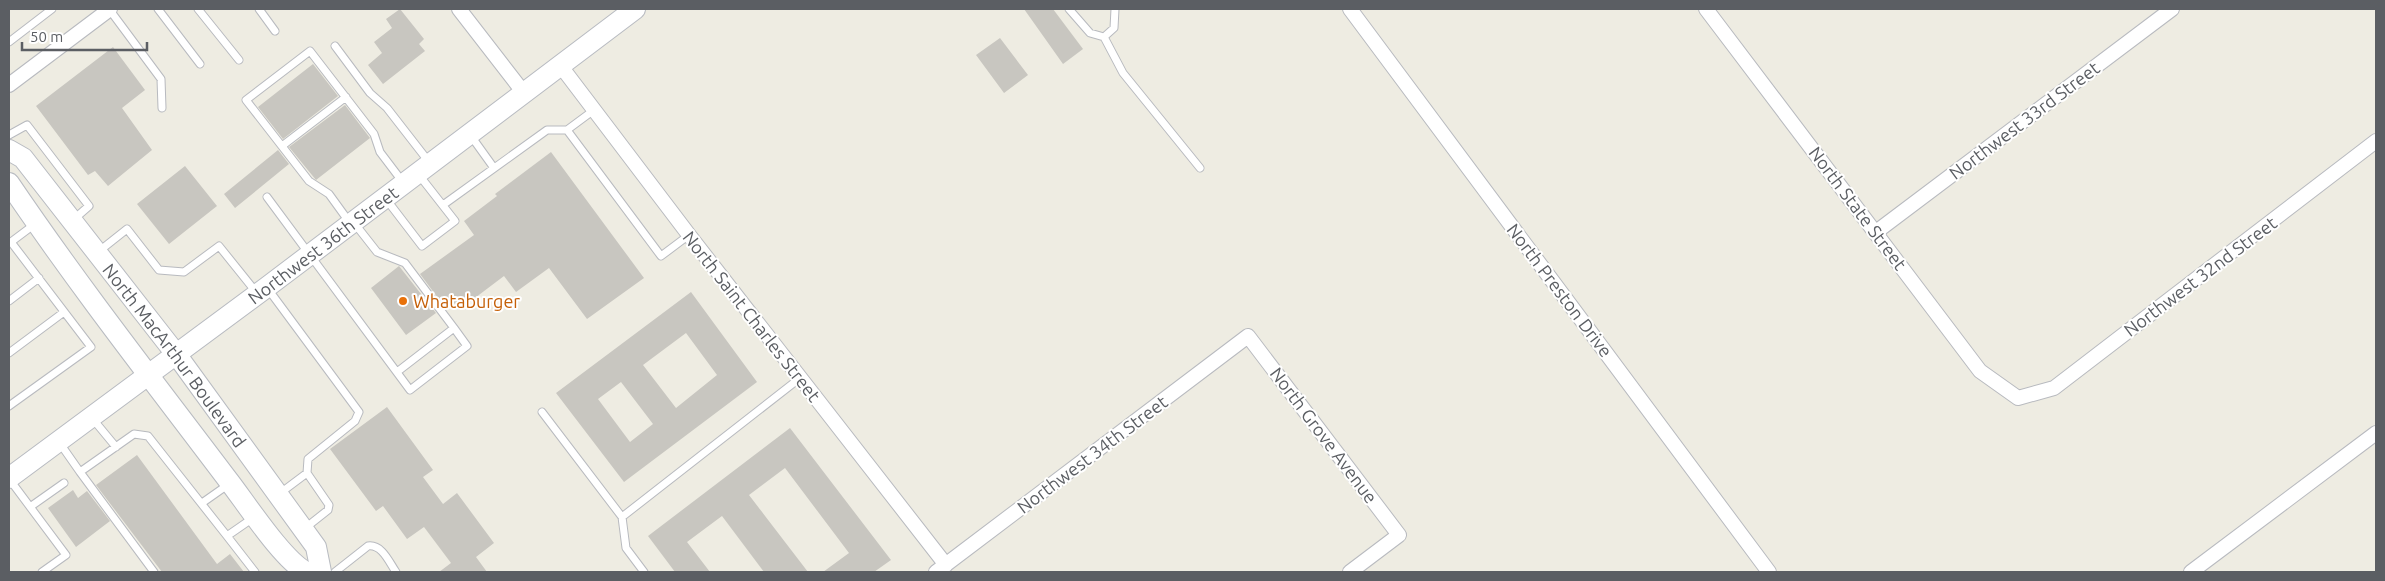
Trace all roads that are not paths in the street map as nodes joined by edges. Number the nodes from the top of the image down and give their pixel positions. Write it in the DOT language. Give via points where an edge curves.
graph roads {
  1 [pos="52,9"];
  2 [pos="110,9"];
  3 [pos="158,9"];
  4 [pos="198,9"];
  5 [pos="259,9"];
  6 [pos="459,9"];
  7 [pos="635,9"];
  8 [pos="1069,9"];
  9 [pos="1115,9"];
  10 [pos="1350,9"];
  11 [pos="1706,9"];
  12 [pos="2172,9"];
  13 [pos="275,31"];
  14 [pos="1104,37"];
  15 [pos="9,42"];
  16 [pos="335,46"];
  17 [pos="239,60"];
  18 [pos="200,64"];
  19 [pos="560,65"];
  20 [pos="9,84"];
  21 [pos="524,93"];
  22 [pos="346,97"];
  23 [pos="162,108"];
  24 [pos="594,110"];
  25 [pos="567,130"];
  26 [pos="469,134"];
  27 [pos="9,135"];
  28 [pos="2376,141"];
  29 [pos="282,146"];
  30 [pos="9,150"];
  31 [pos="494,168"];
  32 [pos="1200,168"];
  33 [pos="417,173"];
  34 [pos="9,183"];
  35 [pos="267,198"];
  36 [pos="385,198"];
  37 [pos="443,205"];
  38 [pos="73,220"];
  39 [pos="36,223"];
  40 [pos="352,223"];
  41 [pos="1876,232"];
  42 [pos="689,235"];
  43 [pos="10,242"];
  44 [pos="98,252"];
  45 [pos="309,254"];
  46 [pos="39,278"];
  47 [pos="262,290"];
  48 [pos="9,300"];
  49 [pos="64,312"];
  50 [pos="454,328"];
  51 [pos="1248,336"];
  52 [pos="9,353"];
  53 [pos="176,354"];
  54 [pos="397,372"];
  55 [pos="148,375"];
  56 [pos="800,378"];
  57 [pos="2018,398"];
  58 [pos="9,406"];
  59 [pos="542,412"];
  60 [pos="92,417"];
  61 [pos="2376,434"];
  62 [pos="58,442"];
  63 [pos="116,446"];
  64 [pos="80,472"];
  65 [pos="307,473"];
  66 [pos="9,478"];
  67 [pos="64,483"];
  68 [pos="231,483"];
  69 [pos="278,495"];
  70 [pos="202,503"];
  71 [pos="30,507"];
  72 [pos="256,516"];
  73 [pos="622,518"];
  74 [pos="304,529"];
  75 [pos="227,536"];
  76 [pos="941,569"];
  77 [pos="296,570"];
  78 [pos="42,572"];
  79 [pos="154,572"];
  80 [pos="255,572"];
  81 [pos="321,572"];
  82 [pos="335,572"];
  83 [pos="396,572"];
  84 [pos="644,572"];
  85 [pos="1350,572"];
  86 [pos="1769,572"];
  87 [pos="2192,572"];
  1 -- 15 [label="lane"];
  2 -- 20 [label="street"];
  2 -- 23 [label="lane" via="161,79"];
  3 -- 18 [label="lane"];
  4 -- 17 [label="lane"];
  5 -- 13 [label="lane"];
  6 -- 21 [label="street"];
  7 -- 19 [label="main road, Northwest 36th Street"];
  8 -- 14 [label="lane" via="1090,33"];
  9 -- 14 [label="lane" via="1114,28"];
  10 -- 86 [label="street, North Preston Drive"];
  11 -- 41 [label="street, North State Street"];
  12 -- 41 [label="street, Northwest 33rd Street"];
  14 -- 32 [label="lane" via="1122,73"];
  16 -- 33 [label="lane" via="370,93 387,108"];
  19 -- 21 [label="main road, Northwest 36th Street"];
  19 -- 24 [label="street, North Saint Charles Street"];
  21 -- 26 [label="main road, Northwest 36th Street"];
  22 -- 29 [label="lane"];
  22 -- 29 [label="lane" via="310,51 253,94 246,100"];
  22 -- 33 [label="lane" via="374,134 380,152"];
  24 -- 25 [label="lane"];
  24 -- 42 [label="street, North Saint Charles Street"];
  25 -- 31 [label="lane" via="547,130"];
  25 -- 42 [label="lane" via="661,256"];
  26 -- 31 [label="lane"];
  26 -- 33 [label="main road, Northwest 36th Street"];
  27 -- 38 [label="lane" via="27,125 89,206"];
  28 -- 57 [label="street, Northwest 32nd Street" via="2054,388"];
  29 -- 40 [label="lane" via="308,181 329,194"];
  30 -- 38 [label="main road, North MacArthur Boulevard" via="23,158"];
  31 -- 37 [label="lane"];
  33 -- 36 [label="main road, Northwest 36th Street"];
  33 -- 37 [label="lane"];
  34 -- 39 [label="main road, North MacArthur Boulevard"];
  35 -- 45 [label="lane"];
  36 -- 37 [label="lane" via="422,246 455,221"];
  36 -- 40 [label="main road, Northwest 36th Street"];
  38 -- 44 [label="main road, North MacArthur Boulevard"];
  39 -- 43 [label="lane"];
  39 -- 55 [label="main road, North MacArthur Boulevard"];
  40 -- 45 [label="main road, Northwest 36th Street"];
  40 -- 50 [label="lane" via="377,252 405,263"];
  41 -- 57 [label="street, North State Street" via="1980,371"];
  42 -- 56 [label="street, North Saint Charles Street"];
  43 -- 46 [label="lane"];
  44 -- 47 [label="lane" via="128,229 159,270 184,272 219,246"];
  44 -- 53 [label="main road, North MacArthur Boulevard"];
  45 -- 47 [label="main road, Northwest 36th Street"];
  45 -- 54 [label="lane"];
  46 -- 48 [label="lane"];
  46 -- 49 [label="lane"];
  47 -- 53 [label="main road, Northwest 36th Street"];
  47 -- 65 [label="lane" via="358,412 355,421 308,458"];
  49 -- 52 [label="lane"];
  49 -- 58 [label="lane" via="91,346"];
  50 -- 54 [label="lane"];
  50 -- 54 [label="lane" via="467,346 410,390"];
  51 -- 76 [label="street, Northwest 34th Street"];
  51 -- 85 [label="street, North Grove Avenue" via="1399,534"];
  53 -- 55 [label="main road, Northwest 36th Street"];
  53 -- 69 [label="main road, North MacArthur Boulevard"];
  55 -- 60 [label="main road, Northwest 36th Street"];
  55 -- 68 [label="main road, North MacArthur Boulevard"];
  56 -- 73 [label="lane"];
  56 -- 76 [label="street, North Saint Charles Street"];
  59 -- 73 [label="lane"];
  60 -- 62 [label="main road, Northwest 36th Street"];
  60 -- 63 [label="lane"];
  61 -- 87 [label="street"];
  62 -- 64 [label="lane"];
  62 -- 66 [label="main road, Northwest 36th Street"];
  63 -- 64 [label="lane"];
  63 -- 70 [label="lane" via="134,434 148,436"];
  64 -- 79 [label="lane"];
  65 -- 69 [label="lane"];
  65 -- 74 [label="lane" via="329,505 328,510"];
  66 -- 71 [label="lane"];
  67 -- 71 [label="lane"];
  68 -- 70 [label="lane"];
  68 -- 72 [label="main road, North MacArthur Boulevard"];
  69 -- 74 [label="main road, North MacArthur Boulevard"];
  70 -- 75 [label="lane"];
  71 -- 78 [label="lane" via="66,555"];
  72 -- 75 [label="lane"];
  72 -- 77 [label="main road, North MacArthur Boulevard"];
  73 -- 84 [label="lane" via="626,548"];
  74 -- 81 [label="main road, North MacArthur Boulevard" via="316,548"];
  75 -- 80 [label="lane"];
  82 -- 83 [label="lane" via="368,546 374,545"];
}
